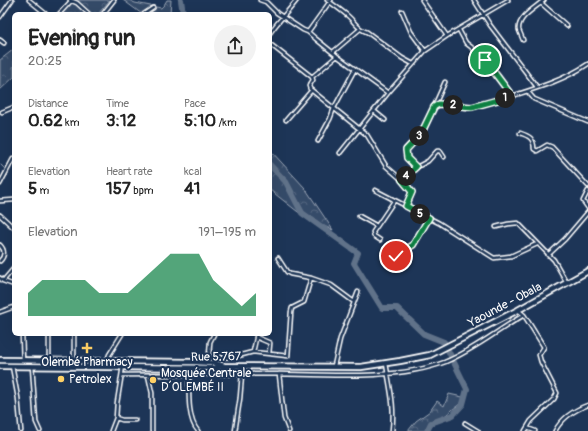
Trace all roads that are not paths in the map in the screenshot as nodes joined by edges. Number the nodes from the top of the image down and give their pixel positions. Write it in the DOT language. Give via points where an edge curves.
graph roads {
  1 [pos="12,0"];
  2 [pos="29,0"];
  3 [pos="70,0"];
  4 [pos="114,0"];
  5 [pos="260,0"];
  6 [pos="297,0"];
  7 [pos="422,0"];
  8 [pos="474,0"];
  9 [pos="508,0"];
  10 [pos="544,0"];
  11 [pos="329,1"];
  12 [pos="541,3"];
  13 [pos="153,8"];
  14 [pos="402,11"];
  15 [pos="44,12"];
  16 [pos="61,12"];
  17 [pos="87,12"];
  18 [pos="105,12"];
  19 [pos="147,12"];
  20 [pos="483,14"];
  21 [pos="0,16"];
  22 [pos="284,17"];
  23 [pos="567,26"];
  24 [pos="360,29"];
  25 [pos="459,30"];
  26 [pos="272,31"];
  27 [pos="308,32"];
  28 [pos="447,36"];
  29 [pos="0,40"];
  30 [pos="523,40"];
  31 [pos="4,43"];
  32 [pos="272,46"];
  33 [pos="425,51"];
  34 [pos="333,52"];
  35 [pos="337,56"];
  36 [pos="413,64"];
  37 [pos="588,64"];
  38 [pos="355,69"];
  39 [pos="311,77"];
  40 [pos="445,82"];
  41 [pos="537,87"];
  42 [pos="311,91"];
  43 [pos="528,92"];
  44 [pos="388,93"];
  45 [pos="512,96"];
  46 [pos="434,107"];
  47 [pos="12,108"];
  48 [pos="334,108"];
  49 [pos="374,111"];
  50 [pos="2,112"];
  51 [pos="286,120"];
  52 [pos="385,120"];
  53 [pos="588,122"];
  54 [pos="360,129"];
  55 [pos="520,133"];
  56 [pos="318,140"];
  57 [pos="340,153"];
  58 [pos="444,157"];
  59 [pos="12,161"];
  60 [pos="416,167"];
  61 [pos="402,180"];
  62 [pos="0,184"];
  63 [pos="588,186"];
  64 [pos="375,190"];
  65 [pos="588,191"];
  66 [pos="12,200"];
  67 [pos="0,201"];
  68 [pos="394,201"];
  69 [pos="406,206"];
  70 [pos="588,208"];
  71 [pos="588,212"];
  72 [pos="0,216"];
  73 [pos="359,216"];
  74 [pos="429,218"];
  75 [pos="12,226"];
  76 [pos="377,226"];
  77 [pos="496,227"];
  78 [pos="380,240"];
  79 [pos="538,244"];
  80 [pos="0,245"];
  81 [pos="548,255"];
  82 [pos="396,256"];
  83 [pos="278,258"];
  84 [pos="0,261"];
  85 [pos="12,270"];
  86 [pos="588,271"];
  87 [pos="0,278"];
  88 [pos="311,278"];
  89 [pos="3,281"];
  90 [pos="567,283"];
  91 [pos="12,284"];
  92 [pos="358,292"];
  93 [pos="354,302"];
  94 [pos="12,308"];
  95 [pos="518,310"];
  96 [pos="0,312"];
  97 [pos="524,315"];
  98 [pos="22,336"];
  99 [pos="49,336"];
  100 [pos="74,336"];
  101 [pos="121,336"];
  102 [pos="213,336"];
  103 [pos="256,336"];
  104 [pos="253,352"];
  105 [pos="269,354"];
  106 [pos="430,355"];
  107 [pos="209,357"];
  108 [pos="0,360"];
  109 [pos="23,361"];
  110 [pos="49,361"];
  111 [pos="107,361"];
  112 [pos="74,362"];
  113 [pos="193,362"];
  114 [pos="386,363"];
  115 [pos="123,364"];
  116 [pos="0,366"];
  117 [pos="12,366"];
  118 [pos="32,366"];
  119 [pos="224,366"];
  120 [pos="334,366"];
  121 [pos="388,373"];
  122 [pos="189,374"];
  123 [pos="242,374"];
  124 [pos="279,374"];
  125 [pos="122,375"];
  126 [pos="148,375"];
  127 [pos="588,405"];
  128 [pos="116,418"];
  129 [pos="135,420"];
  130 [pos="465,423"];
  131 [pos="526,429"];
  132 [pos="22,431"];
  133 [pos="40,431"];
  134 [pos="111,431"];
  135 [pos="152,431"];
  136 [pos="198,431"];
  137 [pos="235,431"];
  138 [pos="289,431"];
  139 [pos="392,431"];
  140 [pos="478,431"];
  141 [pos="535,431"];
  142 [pos="555,431"];
  1 -- 21 [label="street"];
  2 -- 15 [label="street"];
  3 -- 16 [label="street"];
  3 -- 17 [label="street"];
  4 -- 18 [label="street"];
  5 -- 22 [label="street"];
  6 -- 22 [label="street"];
  7 -- 28 [label="street"];
  8 -- 20 [label="street"];
  9 -- 20 [label="street"];
  10 -- 12 [label="street"];
  11 -- 24 [label="street"];
  11 -- 27 [label="street"];
  12 -- 23 [label="street"];
  12 -- 30 [label="street" via="528,12 520,26"];
  13 -- 19 [label="street"];
  14 -- 33 [label="street" via="411,32"];
  20 -- 25 [label="street"];
  20 -- 41 [label="street"];
  22 -- 26 [label="street"];
  22 -- 27 [label="street"];
  24 -- 34 [label="street"];
  24 -- 36 [label="street"];
  25 -- 28 [label="street"];
  25 -- 45 [label="street" via="466,43 480,54"];
  27 -- 34 [label="street"];
  28 -- 33 [label="street"];
  29 -- 31 [label="street"];
  32 -- 39 [label="street"];
  33 -- 36 [label="street"];
  34 -- 35 [label="street"];
  35 -- 38 [label="street"];
  35 -- 39 [label="street"];
  36 -- 44 [label="street"];
  37 -- 41 [label="street" via="558,81"];
  38 -- 44 [label="street"];
  38 -- 48 [label="street"];
  39 -- 42 [label="street"];
  40 -- 46 [label="street"];
  41 -- 43 [label="street"];
  42 -- 48 [label="street"];
  42 -- 51 [label="street"];
  43 -- 45 [label="street"];
  43 -- 53 [label="street" via="534,99"];
  44 -- 49 [label="street"];
  45 -- 46 [label="street" via="472,107 439,104"];
  46 -- 60 [label="street" via="421,134 406,150 407,158"];
  47 -- 50 [label="street"];
  48 -- 54 [label="street"];
  48 -- 56 [label="street"];
  49 -- 52 [label="street"];
  49 -- 54 [label="street"];
  54 -- 57 [label="street"];
  54 -- 61 [label="street" via="370,138 386,166"];
  55 -- 63 [label="street" via="530,136 534,149 547,145 552,147"];
  58 -- 60 [label="street" via="437,151 428,161"];
  59 -- 62 [label="street"];
  60 -- 61 [label="street"];
  61 -- 69 [label="street" via="412,192"];
  64 -- 68 [label="street"];
  65 -- 70 [label="street" via="583,201"];
  66 -- 67 [label="street"];
  68 -- 69 [label="street"];
  68 -- 76 [label="street"];
  69 -- 74 [label="street"];
  71 -- 81 [label="street"];
  72 -- 75 [label="street"];
  73 -- 76 [label="street"];
  74 -- 79 [label="street" via="494,258 511,256"];
  74 -- 82 [label="street" via="413,245"];
  76 -- 78 [label="street" via="373,233"];
  77 -- 79 [label="street" via="518,223"];
  79 -- 81 [label="street"];
  80 -- 84 [label="street" via="4,251"];
  81 -- 90 [label="street" via="554,260"];
  83 -- 88 [label="street" via="290,274"];
  85 -- 89 [label="street"];
  86 -- 90 [label="highway, Yaounde - Obala"];
  87 -- 89 [label="street"];
  88 -- 93 [label="street" via="331,285"];
  88 -- 105 [label="street" via="304,302 292,308 288,354"];
  89 -- 91 [label="street"];
  90 -- 95 [label="highway, Yaounde - Obala"];
  92 -- 93 [label="street"];
  93 -- 120 [label="street" via="340,339"];
  94 -- 96 [label="street"];
  95 -- 97 [label="street"];
  95 -- 106 [label="highway, Yaounde - Obala"];
  97 -- 121 [label="street" via="446,362"];
  97 -- 131 [label="street" via="544,347 539,355 557,393"];
  98 -- 109 [label="street"];
  99 -- 110 [label="street"];
  100 -- 112 [label="street"];
  101 -- 111 [label="street"];
  102 -- 107 [label="street"];
  103 -- 104 [label="street"];
  103 -- 105 [label="street" via="270,343"];
  104 -- 105 [label="street"];
  104 -- 107 [label="street" via="234,357"];
  106 -- 114 [label="highway, Rue 5.767"];
  107 -- 113 [label="street" via="198,358"];
  108 -- 109 [label="highway"];
  109 -- 110 [label="highway"];
  110 -- 112 [label="highway"];
  111 -- 112 [label="highway"];
  111 -- 115 [label="highway"];
  113 -- 115 [label="highway"];
  113 -- 119 [label="highway"];
  114 -- 120 [label="highway, Rue 5.767" via="361,367"];
  114 -- 121 [label="street"];
  115 -- 118 [label="highway, Rue 5.767"];
  115 -- 119 [label="highway, Rue 5.767" via="216,368"];
  115 -- 125 [label="street"];
  116 -- 117 [label="highway, Rue 5.767"];
  117 -- 118 [label="highway, Rue 5.767"];
  117 -- 132 [label="street"];
  118 -- 133 [label="street" via="36,422"];
  119 -- 120 [label="highway, Rue 5.767"];
  121 -- 124 [label="street"];
  121 -- 139 [label="street" via="393,398"];
  122 -- 123 [label="street"];
  122 -- 126 [label="street"];
  122 -- 136 [label="street" via="190,407 193,425"];
  123 -- 124 [label="street"];
  123 -- 137 [label="street"];
  124 -- 138 [label="street" via="284,418"];
  125 -- 126 [label="street"];
  125 -- 128 [label="street"];
  126 -- 135 [label="street" via="152,393"];
  127 -- 142 [label="street" via="566,418"];
  128 -- 129 [label="street"];
  128 -- 134 [label="street"];
  130 -- 140 [label="street"];
  131 -- 141 [label="street"];
}
